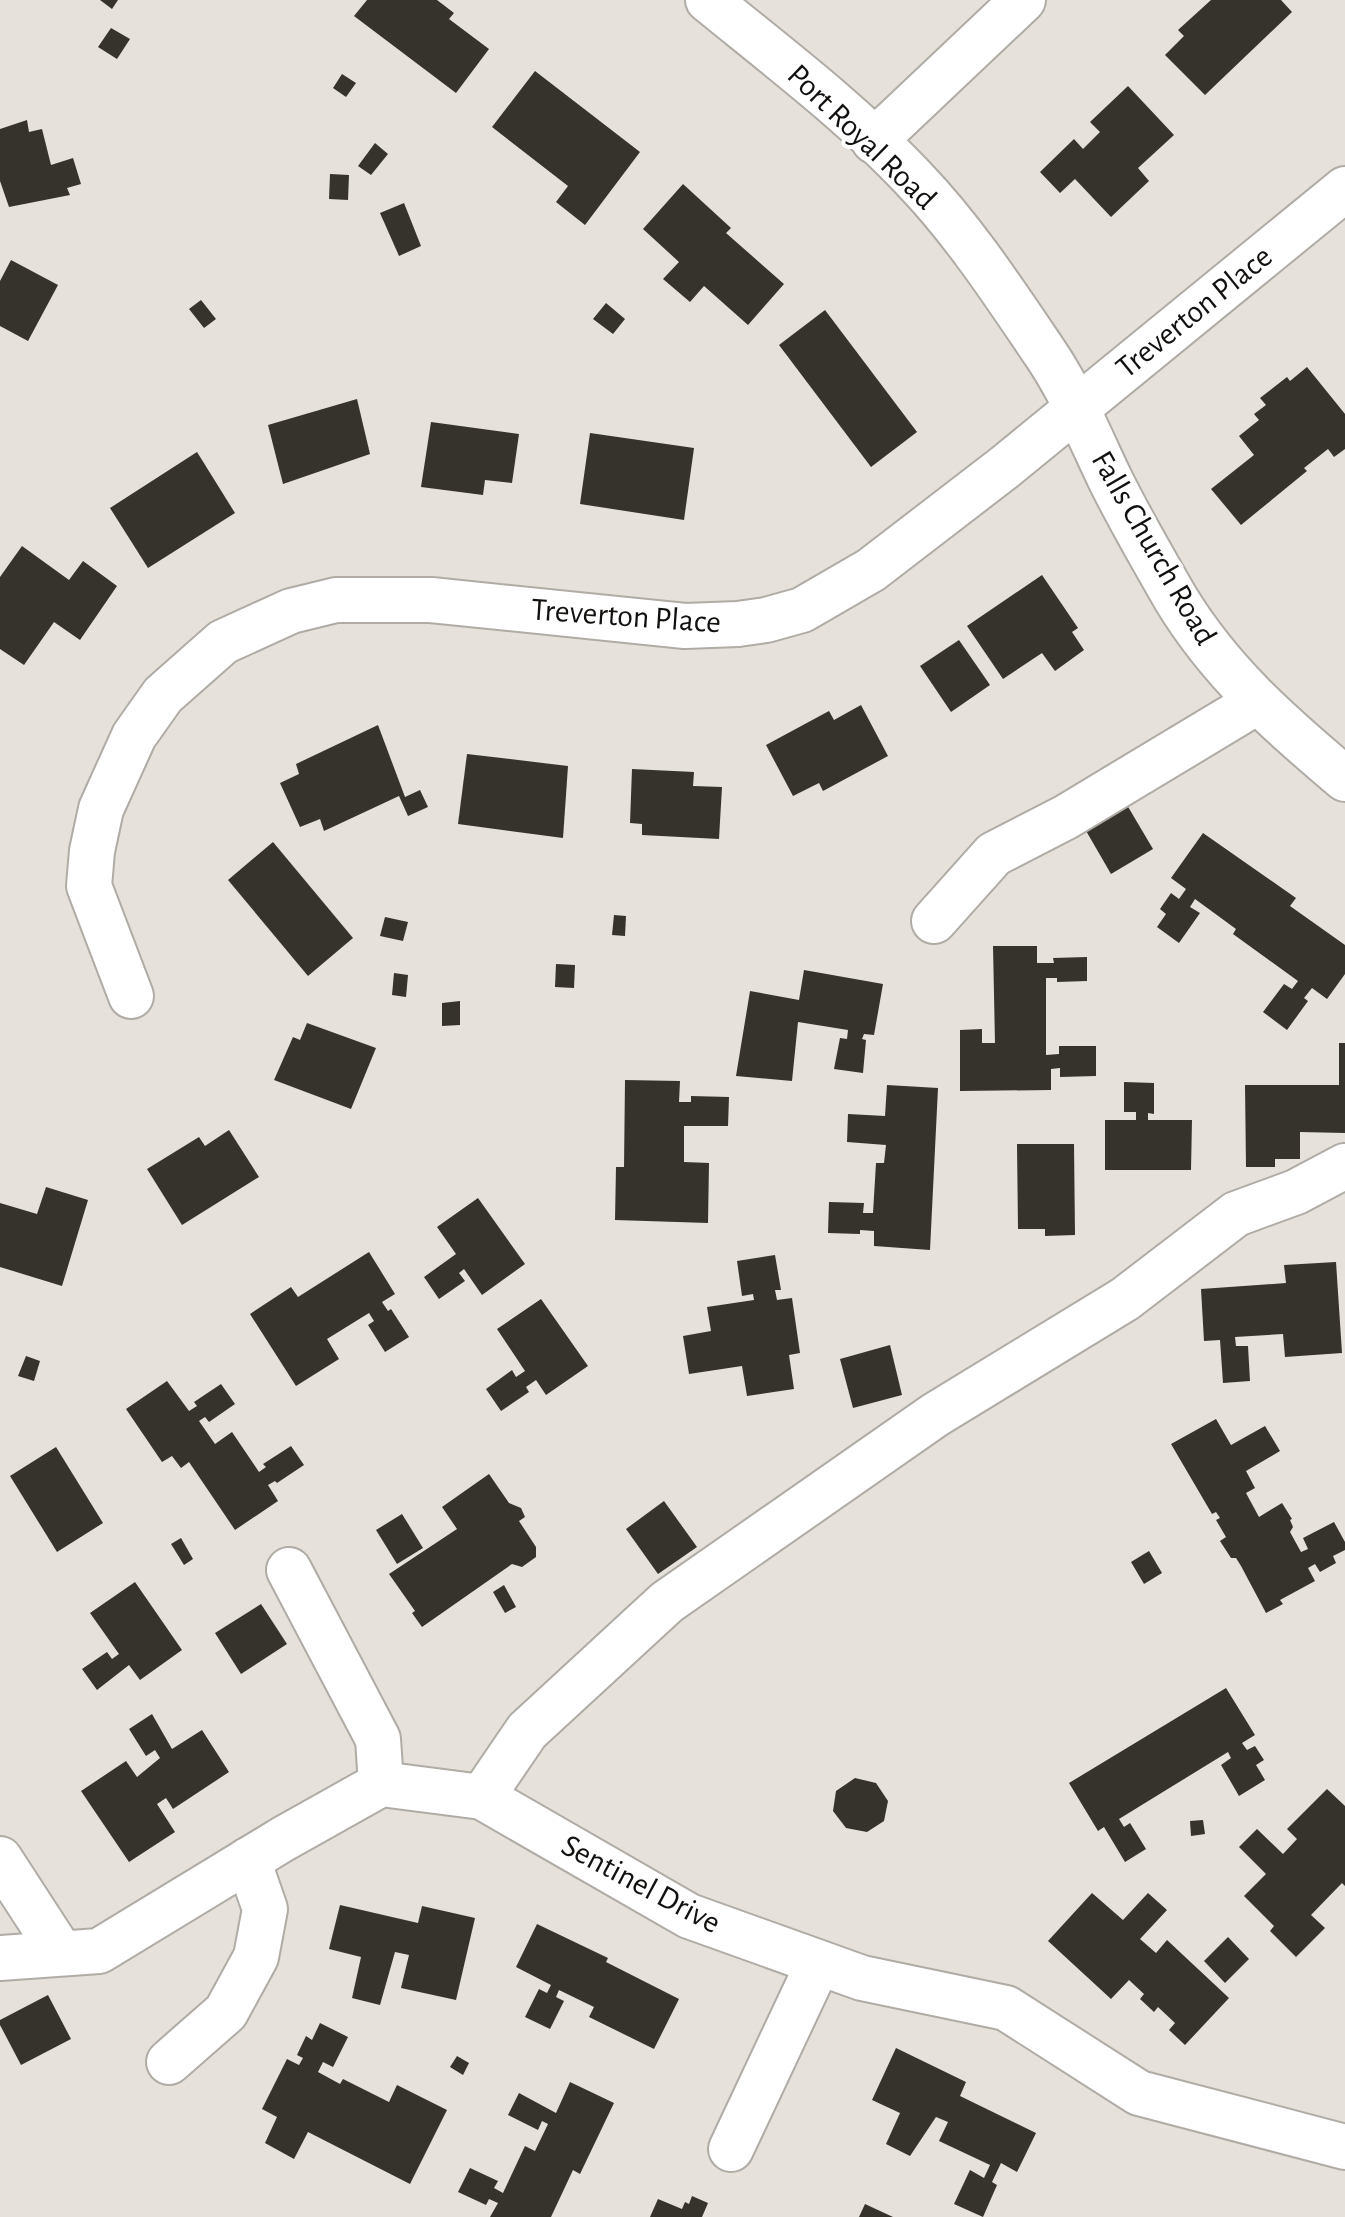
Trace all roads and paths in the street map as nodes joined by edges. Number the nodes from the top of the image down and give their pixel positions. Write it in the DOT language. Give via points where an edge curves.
graph roads {
  1 [pos="708,0"];
  2 [pos="1023,0"];
  3 [pos="874,141"];
  4 [pos="1345,189"];
  5 [pos="1077,409"];
  6 [pos="1257,702"];
  7 [pos="1345,779"];
  8 [pos="934,921"];
  9 [pos="131,996"];
  10 [pos="1345,1166"];
  11 [pos="289,1570"];
  12 [pos="381,1784"];
  13 [pos="482,1797"];
  14 [pos="0,1859"];
  15 [pos="248,1860"];
  16 [pos="61,1953"];
  17 [pos="0,1958"];
  18 [pos="818,1964"];
  19 [pos="169,2062"];
  20 [pos="1345,2147"];
  21 [pos="731,2149"];
  1 -- 3 [label="street, Port Royal Road"];
  2 -- 3 [label="street"];
  3 -- 5 [label="street, Port Royal Road" via="915,179 969,246 1047,356"];
  4 -- 5 [label="street, Treverton Place"];
  5 -- 6 [label="street, Falls Church Road" via="1178,602 1229,674"];
  5 -- 9 [label="street, Treverton Place" via="871,570 802,610 778,617 685,626 431,600 336,600 291,611 223,642 163,695 134,736 101,809 89,886"];
  6 -- 7 [label="street, Falls Church Road"];
  6 -- 8 [label="street" via="994,854"];
  10 -- 13 [label="street" via="1296,1192 1236,1214 1125,1299 935,1415 667,1602 527,1731"];
  11 -- 12 [label="street" via="378,1739"];
  12 -- 13 [label="street, Sentinel Drive"];
  12 -- 15 [label="street"];
  13 -- 18 [label="street, Sentinel Drive" via="689,1916"];
  14 -- 16 [label="street"];
  15 -- 16 [label="street" via="99,1951"];
  15 -- 19 [label="street" via="265,1909 256,1957 226,2012"];
  16 -- 17 [label="street"];
  18 -- 20 [label="street, Sentinel Drive" via="1006,2008 1139,2093"];
  18 -- 21 [label="street"];
}
